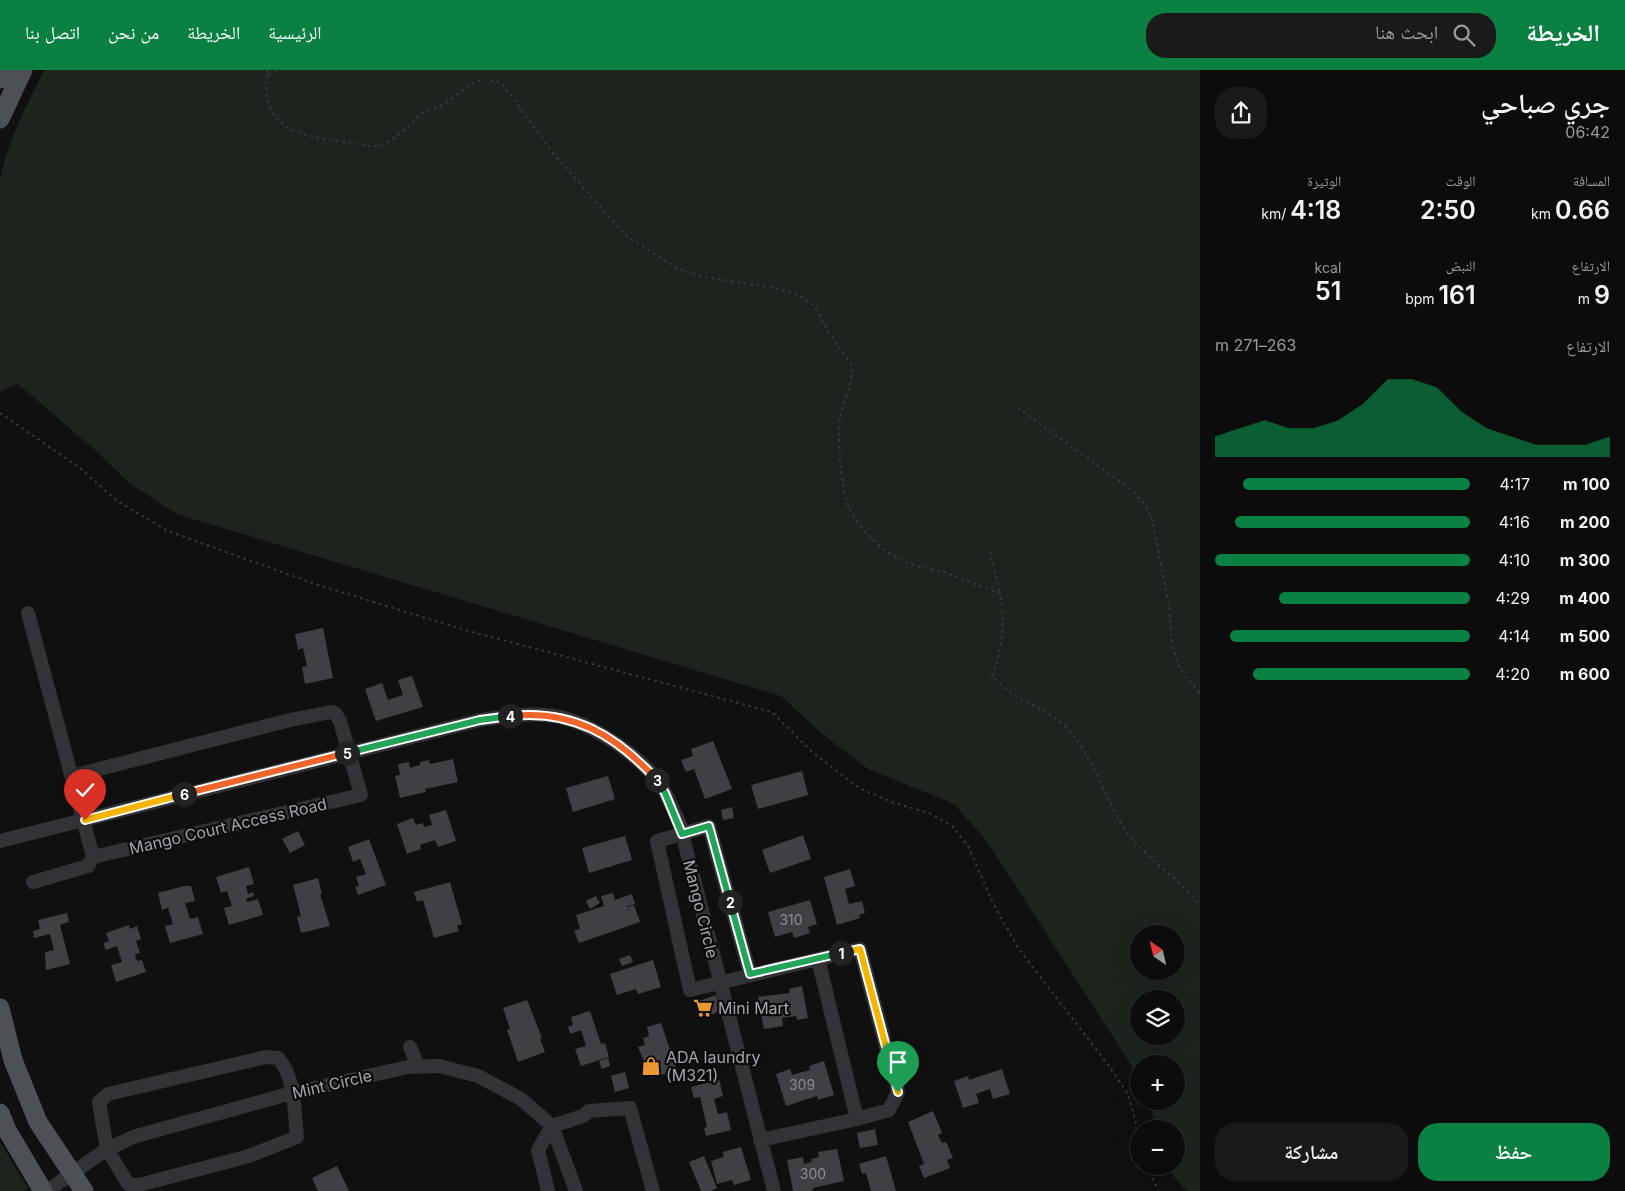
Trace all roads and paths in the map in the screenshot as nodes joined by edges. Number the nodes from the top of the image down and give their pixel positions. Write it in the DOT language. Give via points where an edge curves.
graph roads {
  1 [pos="4,70"];
  2 [pos="23,70"];
  3 [pos="267,70"];
  4 [pos="278,70"];
  5 [pos="268,75"];
  6 [pos="0,79"];
  7 [pos="0,119"];
  8 [pos="1018,408"];
  9 [pos="0,413"];
  10 [pos="990,551"];
  11 [pos="1000,593"];
  12 [pos="28,613"];
  13 [pos="1200,693"];
  14 [pos="350,753"];
  15 [pos="72,776"];
  16 [pos="85,820"];
  17 [pos="682,834"];
  18 [pos="0,841"];
  19 [pos="93,857"];
  20 [pos="33,882"];
  21 [pos="1200,907"];
  22 [pos="818,959"];
  23 [pos="750,974"];
  24 [pos="720,983"];
  25 [pos="0,1008"];
  26 [pos="410,1047"];
  27 [pos="418,1066"];
  28 [pos="292,1093"];
  29 [pos="0,1113"];
  30 [pos="857,1119"];
  31 [pos="1135,1120"];
  32 [pos="552,1126"];
  33 [pos="760,1140"];
  34 [pos="107,1149"];
  35 [pos="71,1174"];
  36 [pos="1152,1175"];
  37 [pos="45,1191"];
  38 [pos="84,1191"];
  39 [pos="548,1191"];
  40 [pos="576,1191"];
  41 [pos="654,1191"];
  42 [pos="774,1191"];
  43 [pos="1158,1191"];
  1 -- 6 [label="main road"];
  2 -- 7 [label="main road"];
  3 -- 5 [label="path"];
  4 -- 5 [label="path"];
  5 -- 11 [label="path" via="265,93 268,108 275,119 289,130 372,147 396,139 424,112 443,104 475,81 490,79 502,83 552,152 625,235 678,269 705,277 776,288 799,295 812,304 852,366 849,391 840,408 839,426 842,468 850,508 876,542 904,562 926,566"];
  8 -- 13 [label="path" via="1132,490 1145,504 1152,519 1177,663"];
  9 -- 31 [label="path" via="80,468 117,501 168,531 315,584 465,630 772,712 811,751 859,788 894,803 930,813 952,826 968,846 992,901 1018,948 1109,1066 1128,1094"];
  10 -- 11 [label="path"];
  11 -- 21 [label="path" via="1004,613 1003,635 992,677 1068,729 1127,832"];
  12 -- 15 [label="street"];
  14 -- 15 [label="street" via="340,721 331,712"];
  14 -- 16 [label="street, Mango Circle"];
  14 -- 17 [label="street, Mango Circle" via="480,720 546,715 574,720 603,735 656,779"];
  14 -- 19 [label="street, Mango Court Access Road" via="361,795"];
  15 -- 16 [label="street"];
  16 -- 18 [label="street, Mango Circle"];
  16 -- 19 [label="street"];
  17 -- 23 [label="street" via="709,826"];
  17 -- 24 [label="street, Mango Circle"];
  17 -- 24 [label="street" via="657,841 690,990"];
  19 -- 20 [label="street" via="88,866"];
  22 -- 23 [label="street"];
  22 -- 30 [label="street"];
  22 -- 30 [label="street" via="860,949 898,1092 889,1110"];
  23 -- 24 [label="street"];
  24 -- 33 [label="street, Mango Circle"];
  25 -- 35 [label="main road" via="13,1060 38,1122"];
  26 -- 27 [label="street"];
  27 -- 28 [label="street, Mint Circle"];
  27 -- 32 [label="street, Mint Circle" via="439,1066 478,1076 521,1099"];
  28 -- 34 [label="street, Mint Circle" via="136,1136"];
  28 -- 34 [label="street" via="296,1137 249,1156 139,1185 128,1184"];
  28 -- 34 [label="street" via="284,1065 278,1058 266,1057 108,1094 100,1102"];
  29 -- 37 [label="main road"];
  30 -- 33 [label="street"];
  32 -- 39 [label="street" via="538,1150"];
  32 -- 40 [label="street, Mint Circle"];
  32 -- 41 [label="street" via="589,1111 630,1108"];
  33 -- 42 [label="street, Mango Circle"];
  34 -- 35 [label="street, Mint Circle"];
  35 -- 37 [label="street, Mint Circle"];
  35 -- 38 [label="main road"];
  36 -- 43 [label="path"];
}
